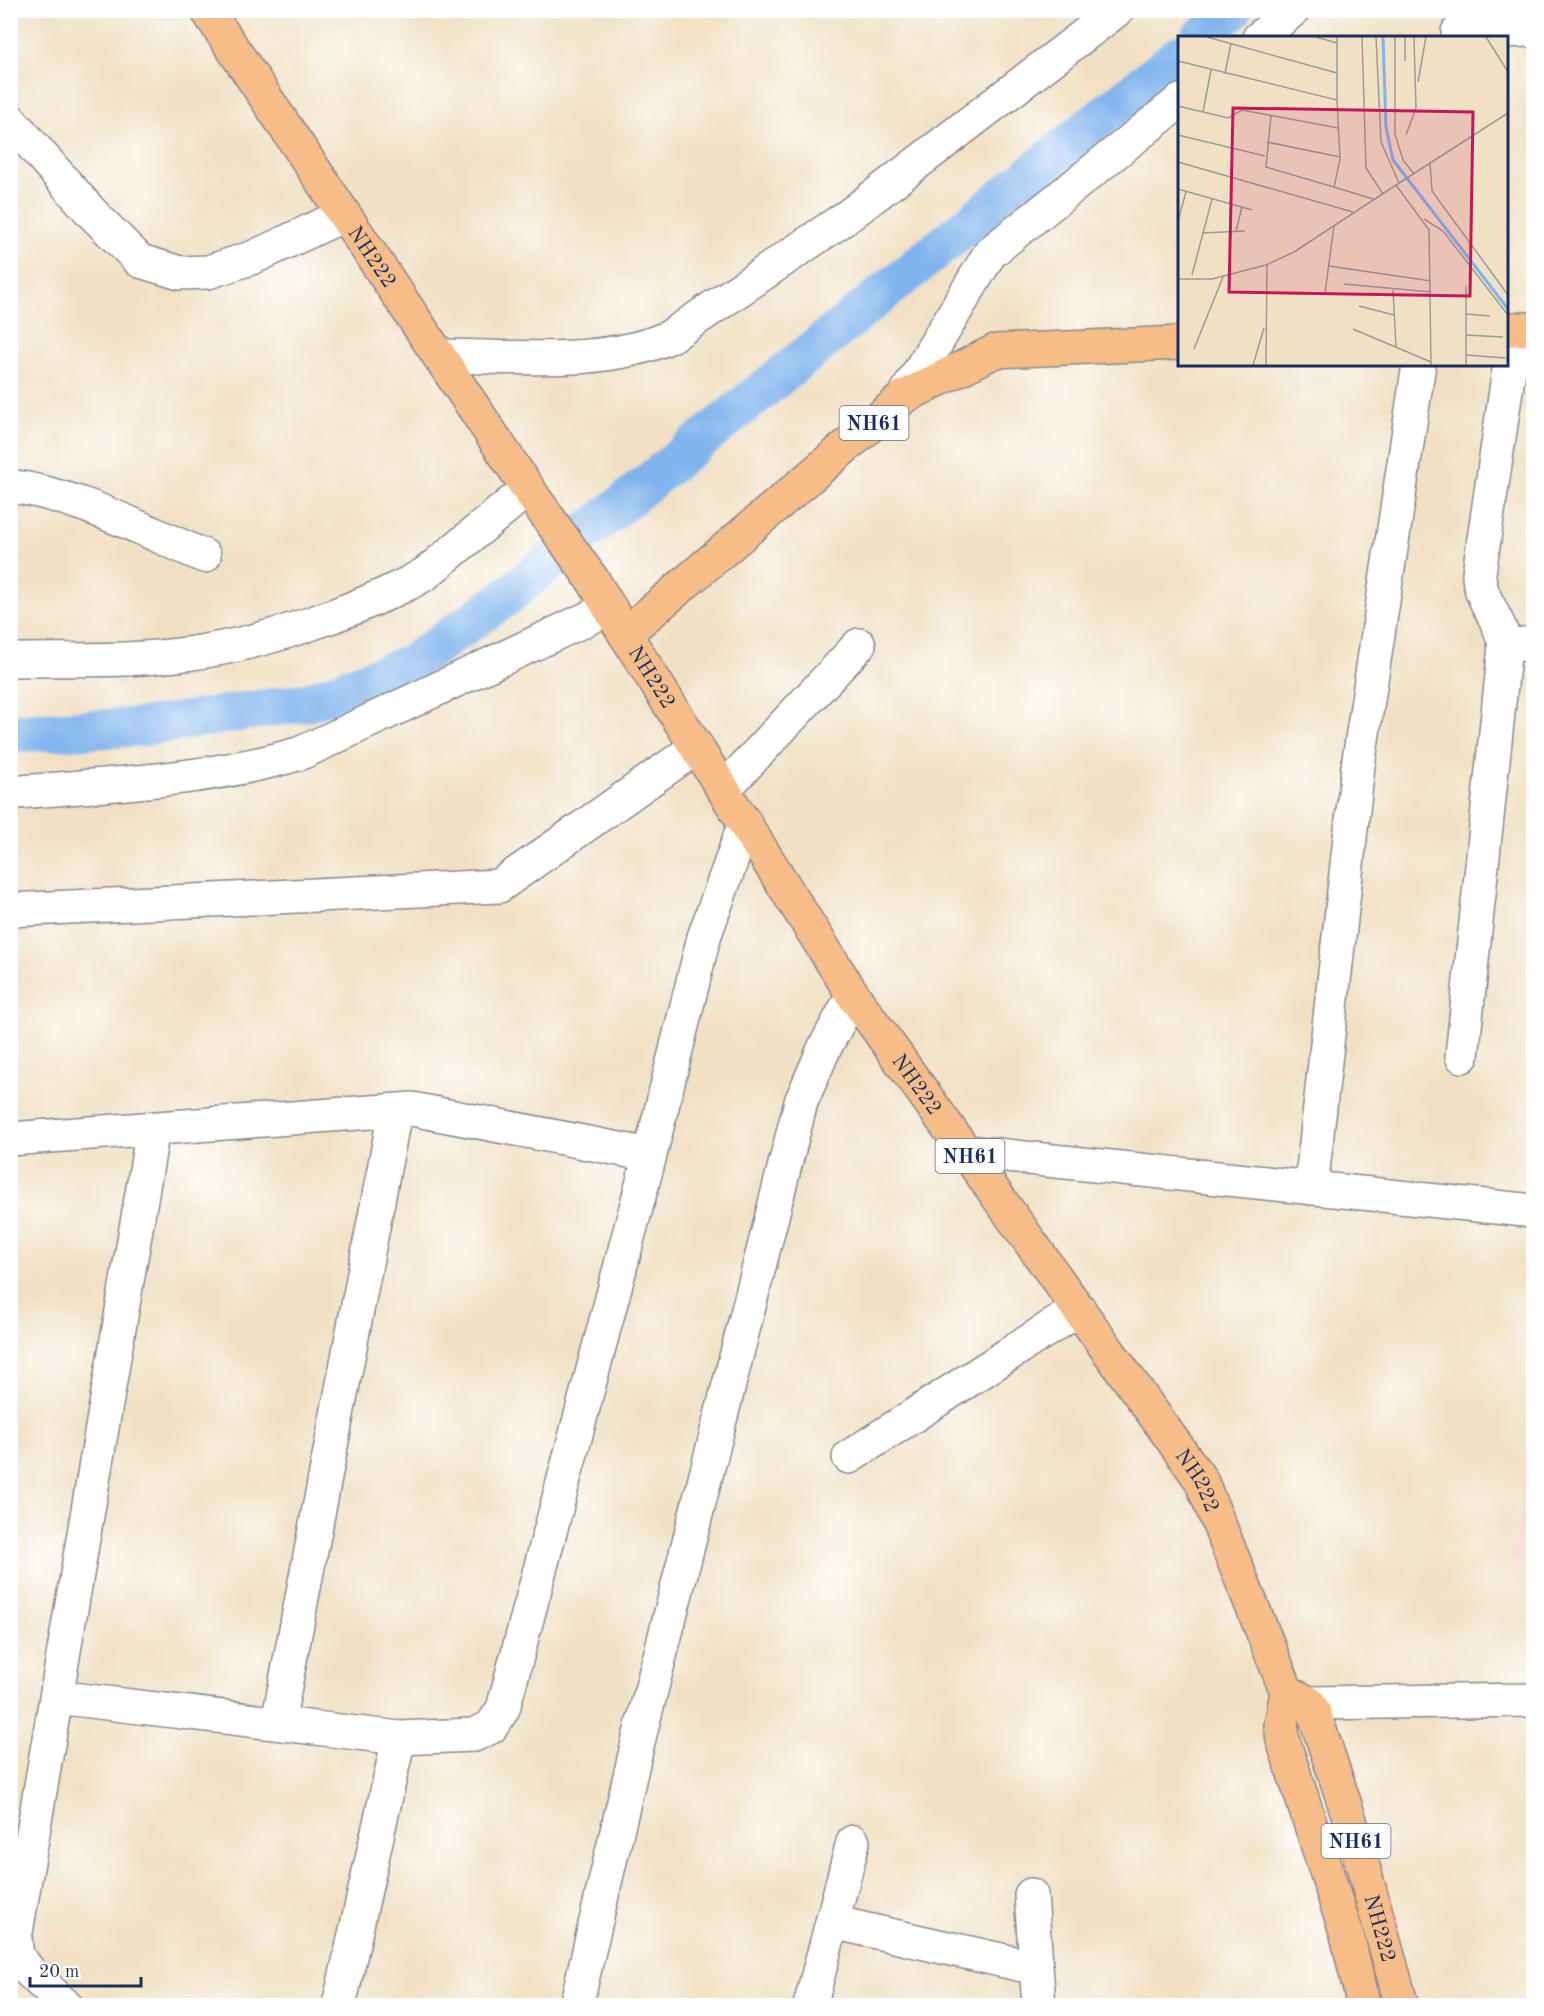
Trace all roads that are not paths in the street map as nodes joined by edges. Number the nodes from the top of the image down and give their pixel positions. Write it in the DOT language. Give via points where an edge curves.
graph roads {
  1 [pos="207,10"];
  2 [pos="1117,10"];
  3 [pos="1293,10"];
  4 [pos="1533,30"];
  5 [pos="1458,32"];
  6 [pos="1261,36"];
  7 [pos="1178,102"];
  8 [pos="10,120"];
  9 [pos="344,215"];
  10 [pos="1518,329"];
  11 [pos="1178,343"];
  12 [pos="439,356"];
  13 [pos="1419,366"];
  14 [pos="904,397"];
  15 [pos="10,486"];
  16 [pos="532,495"];
  17 [pos="204,556"];
  18 [pos="610,608"];
  19 [pos="1519,644"];
  20 [pos="859,645"];
  21 [pos="10,660"];
  22 [pos="697,747"];
  23 [pos="724,789"];
  24 [pos="10,794"];
  25 [pos="745,823"];
  26 [pos="10,910"];
  27 [pos="853,995"];
  28 [pos="1462,1056"];
  29 [pos="395,1112"];
  30 [pos="153,1129"];
  31 [pos="10,1139"];
  32 [pos="968,1152"];
  33 [pos="650,1155"];
  34 [pos="1311,1188"];
  35 [pos="1533,1211"];
  36 [pos="1079,1309"];
  37 [pos="849,1457"];
  38 [pos="56,1697"];
  39 [pos="1298,1697"];
  40 [pos="1533,1700"];
  41 [pos="278,1722"];
  42 [pos="399,1738"];
  43 [pos="853,1842"];
  44 [pos="1031,1895"];
  45 [pos="832,1922"];
  46 [pos="1036,1968"];
  47 [pos="66,2006"];
  48 [pos="339,2006"];
  49 [pos="576,2006"];
  50 [pos="810,2006"];
  51 [pos="1039,2006"];
  52 [pos="1364,2006"];
  53 [pos="1402,2006"];
  1 -- 9 [label="main road, NH222"];
  2 -- 12 [label="street" via="848,216 671,336 647,348 595,356"];
  3 -- 6 [label="street"];
  4 -- 5 [label="street"];
  7 -- 14 [label="street" via="990,253"];
  8 -- 9 [label="street" via="140,261 180,273 208,272 254,257"];
  9 -- 12 [label="main road, NH222"];
  10 -- 19 [label="street" via="1479,584 1498,619"];
  11 -- 14 [label="main road, NH61" via="995,351"];
  12 -- 16 [label="main road, NH222"];
  13 -- 34 [label="street" via="1358,766"];
  14 -- 18 [label="main road, NH61"];
  15 -- 17 [label="street" via="87,506"];
  16 -- 18 [label="main road, NH222"];
  16 -- 21 [label="street" via="409,583 281,633 192,653 153,657"];
  18 -- 22 [label="main road, NH222 / NH61"];
  18 -- 24 [label="street" via="301,753 262,765 220,771"];
  19 -- 28 [label="street"];
  20 -- 23 [label="street"];
  22 -- 23 [label="main road, NH222 / NH61"];
  22 -- 26 [label="street" via="499,886"];
  23 -- 25 [label="main road, NH222 / NH61"];
  25 -- 27 [label="main road, NH222 / NH61"];
  25 -- 33 [label="street" via="704,937"];
  27 -- 32 [label="main road, NH222 / NH61"];
  27 -- 49 [label="street" via="801,1102 638,1742"];
  29 -- 30 [label="street"];
  29 -- 33 [label="street" via="412,1109"];
  29 -- 41 [label="street"];
  30 -- 31 [label="street"];
  30 -- 38 [label="street"];
  32 -- 34 [label="street"];
  32 -- 36 [label="main road, NH222 / NH61"];
  33 -- 42 [label="street" via="503,1709 491,1727 474,1735"];
  34 -- 35 [label="street"];
  36 -- 37 [label="street"];
  36 -- 39 [label="main road, NH222 / NH61" via="1201,1480"];
  38 -- 41 [label="street"];
  38 -- 47 [label="street" via="15,1938 17,1956 28,1971"];
  39 -- 40 [label="street"];
  39 -- 52 [label="main road, NH222 / NH61" via="1281,1725 1283,1740 1347,1935"];
  39 -- 53 [label="main road, NH222 / NH61" via="1350,1820"];
  41 -- 42 [label="street"];
  42 -- 48 [label="street"];
  43 -- 45 [label="street"];
  44 -- 46 [label="street"];
  45 -- 46 [label="street"];
  45 -- 50 [label="street"];
  46 -- 51 [label="street"];
}
